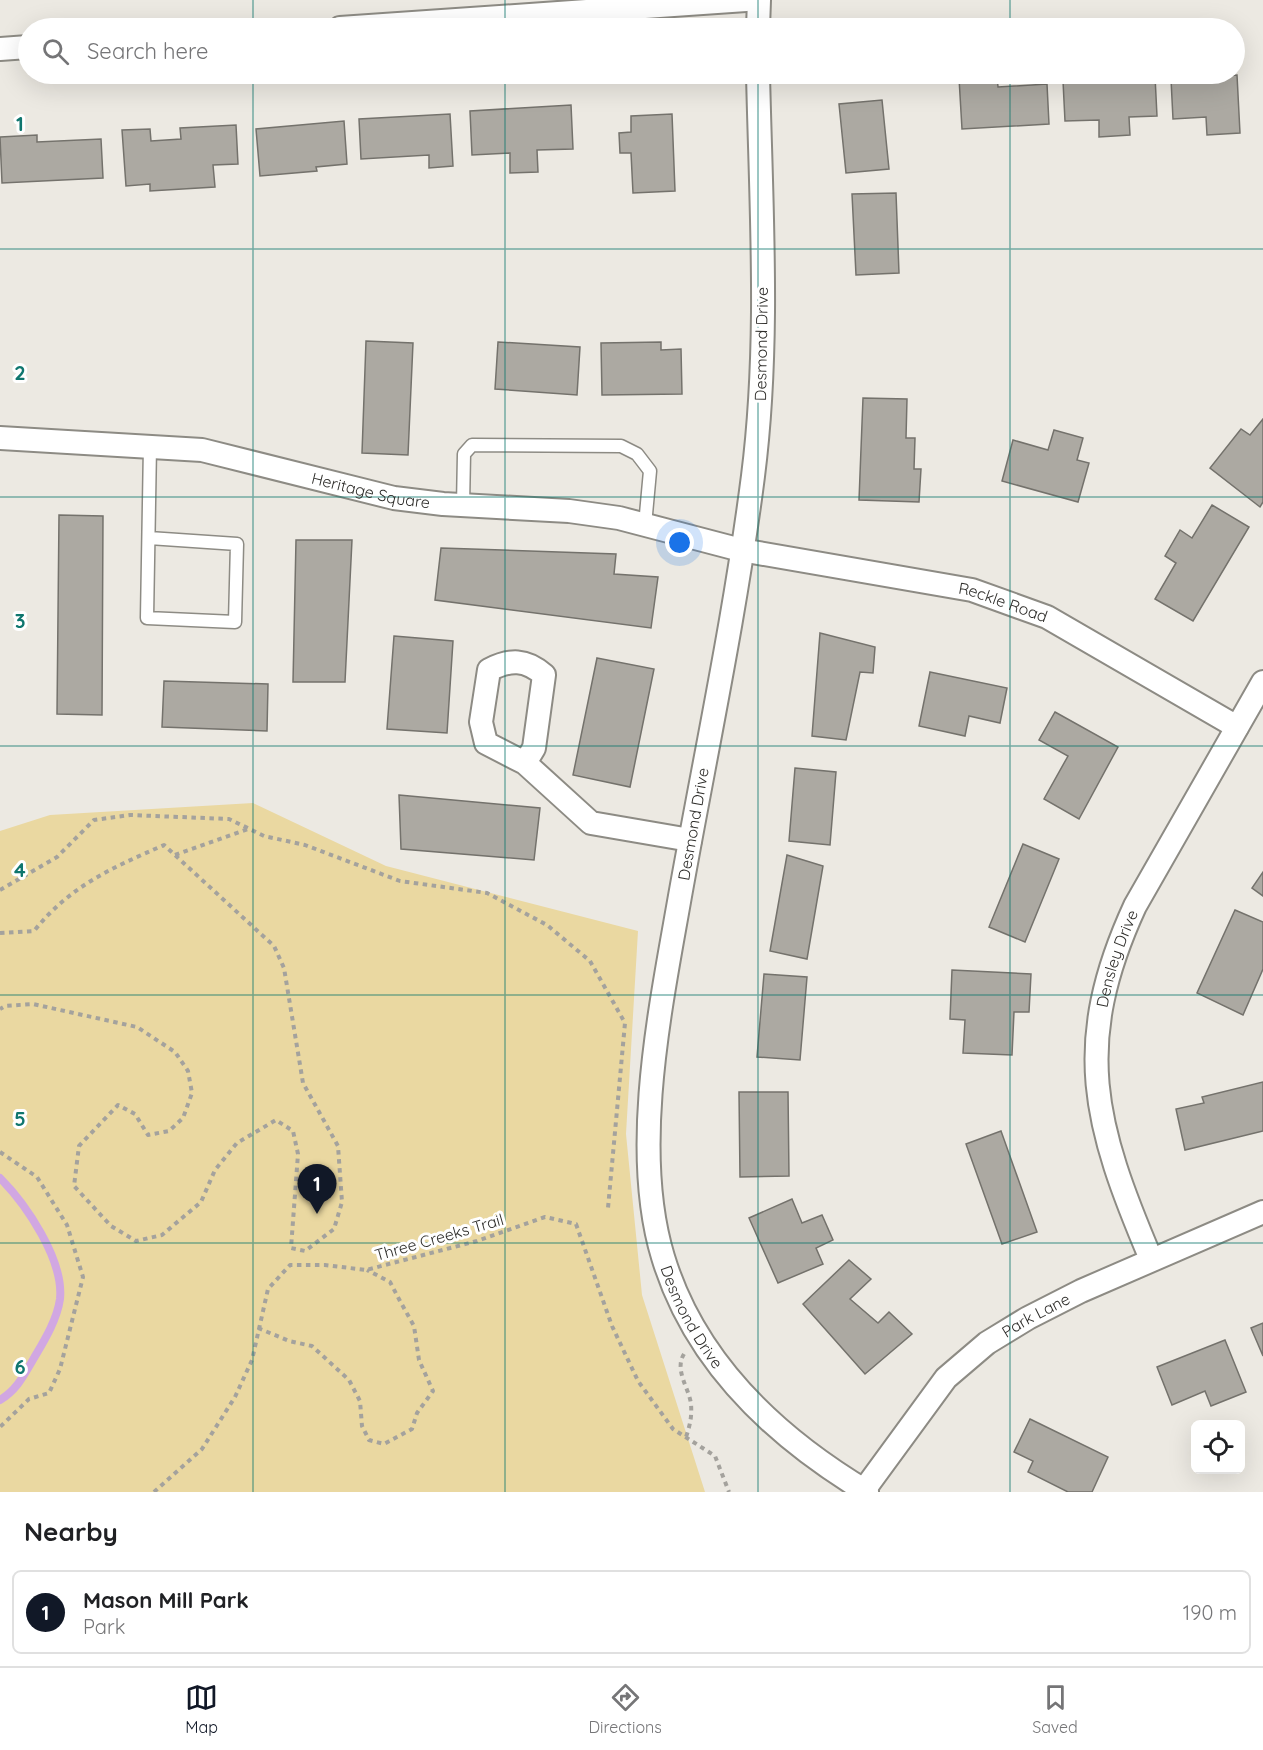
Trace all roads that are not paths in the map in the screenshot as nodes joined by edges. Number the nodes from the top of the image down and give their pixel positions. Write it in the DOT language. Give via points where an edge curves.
graph roads {
  1 [pos="746,0"];
  2 [pos="759,0"];
  3 [pos="485,18"];
  4 [pos="758,18"];
  5 [pos="18,48"];
  6 [pos="0,49"];
  7 [pos="758,84"];
  8 [pos="0,438"];
  9 [pos="150,446"];
  10 [pos="463,505"];
  11 [pos="645,525"];
  12 [pos="149,538"];
  13 [pos="741,550"];
  14 [pos="1263,682"];
  15 [pos="1237,728"];
  16 [pos="525,763"];
  17 [pos="690,840"];
  18 [pos="1263,1212"];
  19 [pos="1151,1260"];
  20 [pos="866,1491"];
  1 -- 3 [label="street"];
  2 -- 4 [label="street"];
  5 -- 6 [label="street"];
  7 -- 13 [label="street, Desmond Drive" via="760,391 753,477"];
  8 -- 9 [label="street, Heritage Square"];
  9 -- 10 [label="street, Heritage Square" via="202,450 394,498"];
  9 -- 12 [label="lane"];
  10 -- 11 [label="street, Heritage Square" via="569,511"];
  10 -- 11 [label="lane" via="464,454 472,445 621,446 637,454 650,471"];
  11 -- 13 [label="street, Heritage Square"];
  12 -- 12 [label="lane" via="147,618 235,622 237,544"];
  13 -- 15 [label="street, Reckle Road" via="921,579 1011,603 1047,617"];
  13 -- 17 [label="street, Desmond Drive"];
  14 -- 15 [label="street, Densley Drive"];
  15 -- 19 [label="street, Densley Drive" via="1135,906 1121,935 1102,996 1096,1061 1102,1125 1122,1190"];
  16 -- 17 [label="street" via="591,823"];
  17 -- 20 [label="street, Desmond Drive" via="663,990 652,1080 650,1176 662,1255 696,1335 745,1400 781,1434"];
  18 -- 19 [label="street, Park Lane"];
  19 -- 20 [label="street, Park Lane" via="1028,1318 964,1360 929,1399"];
}
